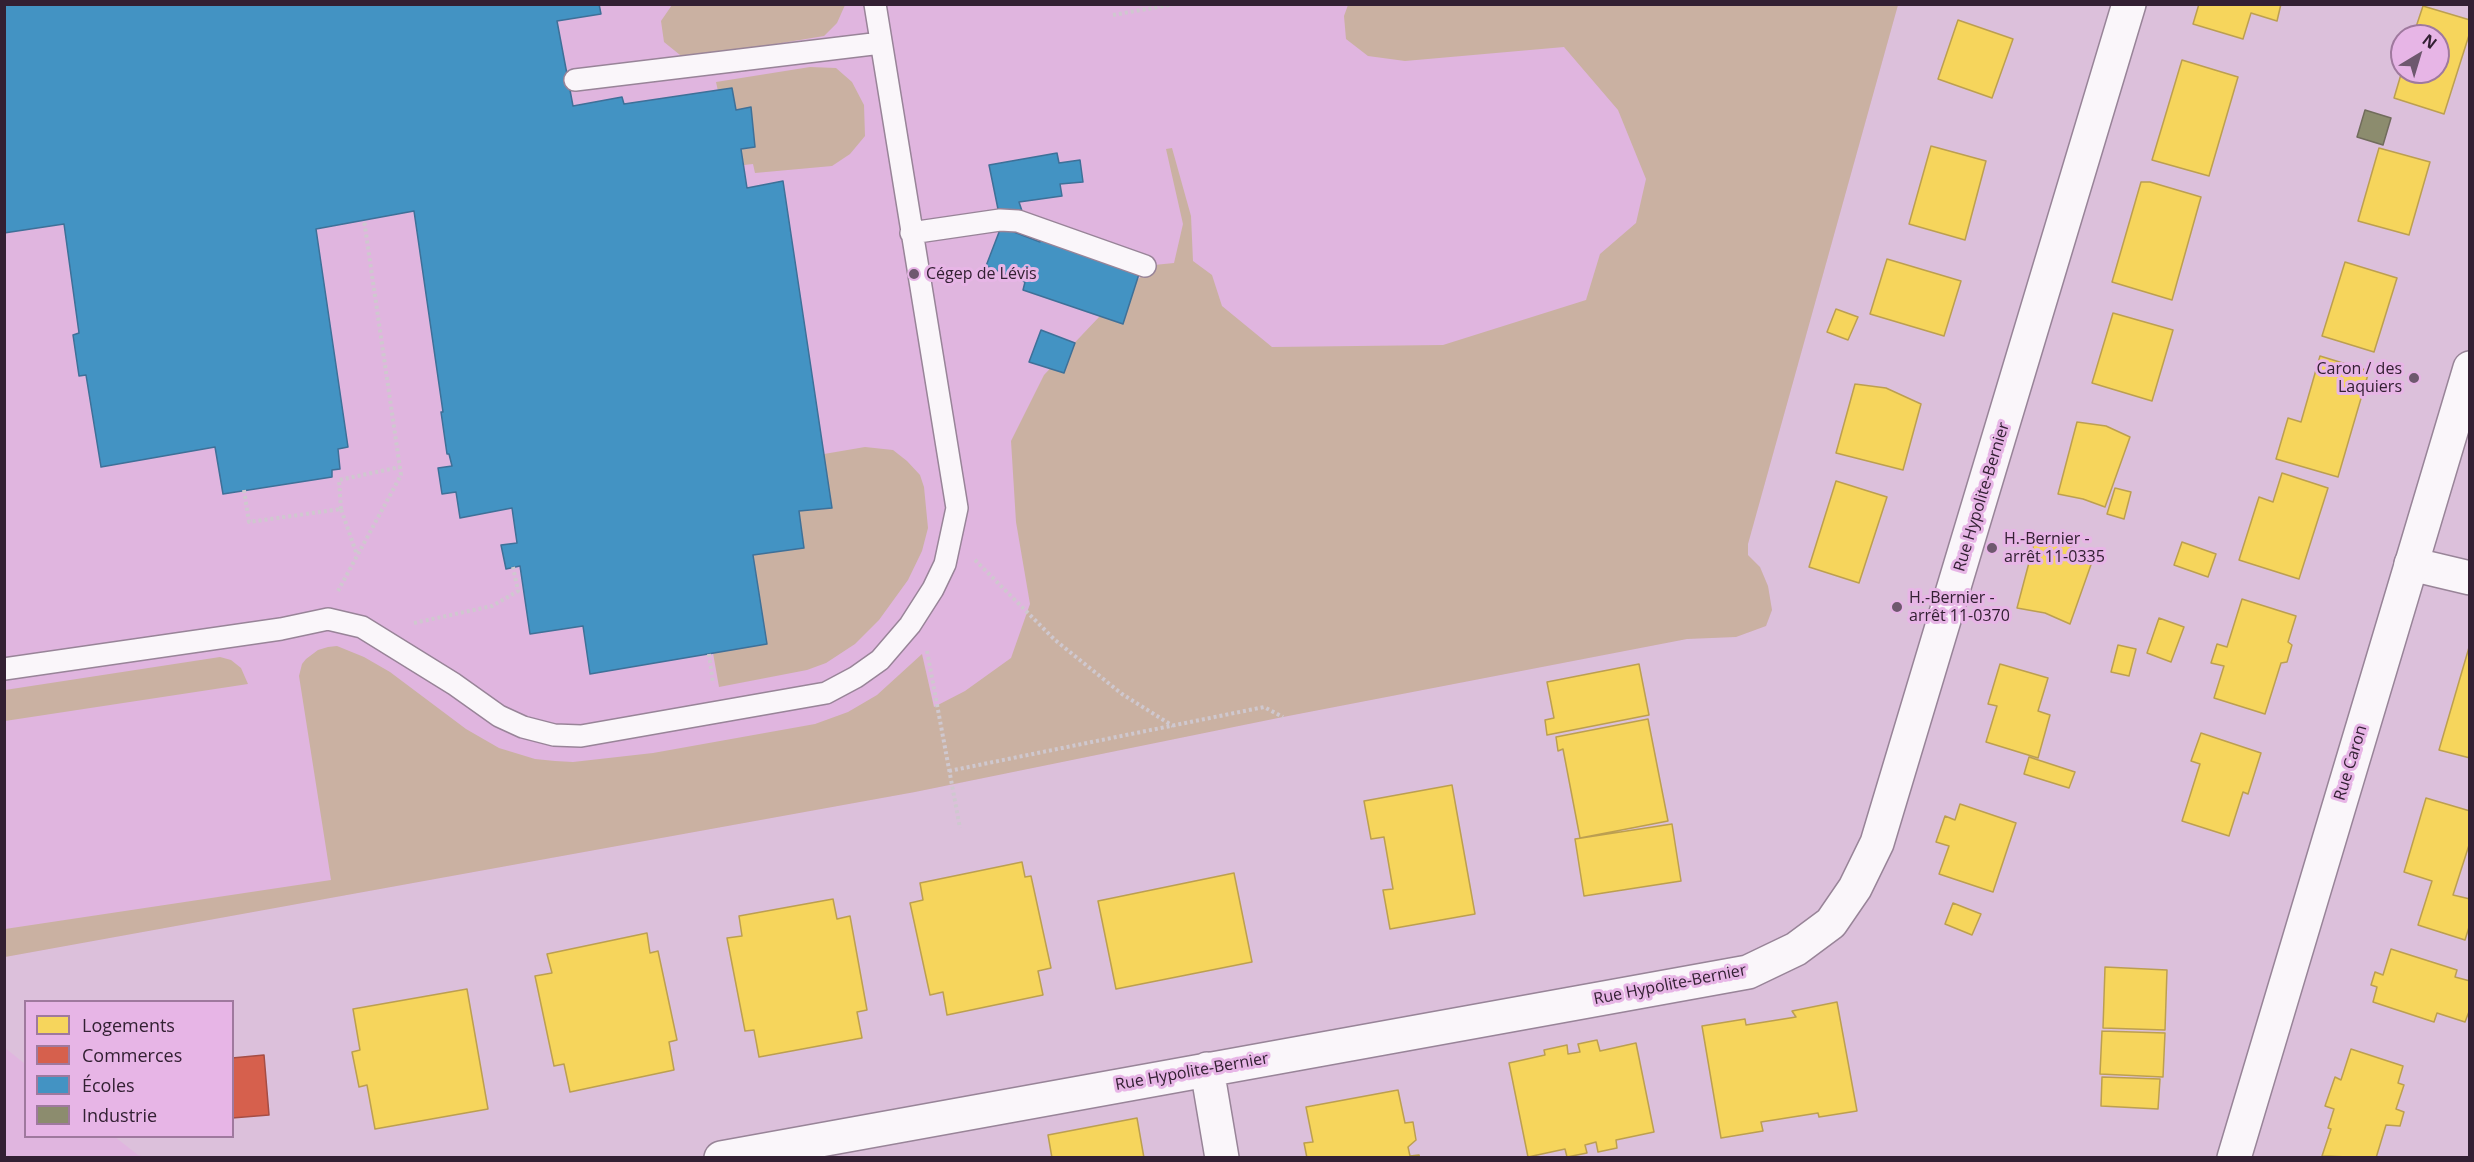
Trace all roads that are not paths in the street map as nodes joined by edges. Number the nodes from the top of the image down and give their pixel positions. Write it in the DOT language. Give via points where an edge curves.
graph roads {
  1 [pos="875,4"];
  2 [pos="2129,4"];
  3 [pos="881,43"];
  4 [pos="575,80"];
  5 [pos="911,233"];
  6 [pos="1145,266"];
  7 [pos="2469,368"];
  8 [pos="2410,564"];
  9 [pos="2469,578"];
  10 [pos="4,669"];
  11 [pos="1208,1069"];
  12 [pos="721,1158"];
  13 [pos="1222,1158"];
  14 [pos="2234,1158"];
  1 -- 3 [label="lane"];
  2 -- 11 [label="street, Rue Hypolite-Bernier" via="1878,843 1831,923 1796,949 1748,972"];
  3 -- 4 [label="lane"];
  3 -- 5 [label="lane"];
  5 -- 6 [label="lane" via="1018,221"];
  5 -- 10 [label="lane" via="957,508 951,542 933,590 910,625 880,660 826,693 581,736 554,735 499,716 362,627 328,620"];
  7 -- 8 [label="street, Rue Caron"];
  8 -- 9 [label="street"];
  8 -- 14 [label="street, Rue Caron"];
  11 -- 12 [label="street, Rue Hypolite-Bernier"];
  11 -- 13 [label="street"];
}
